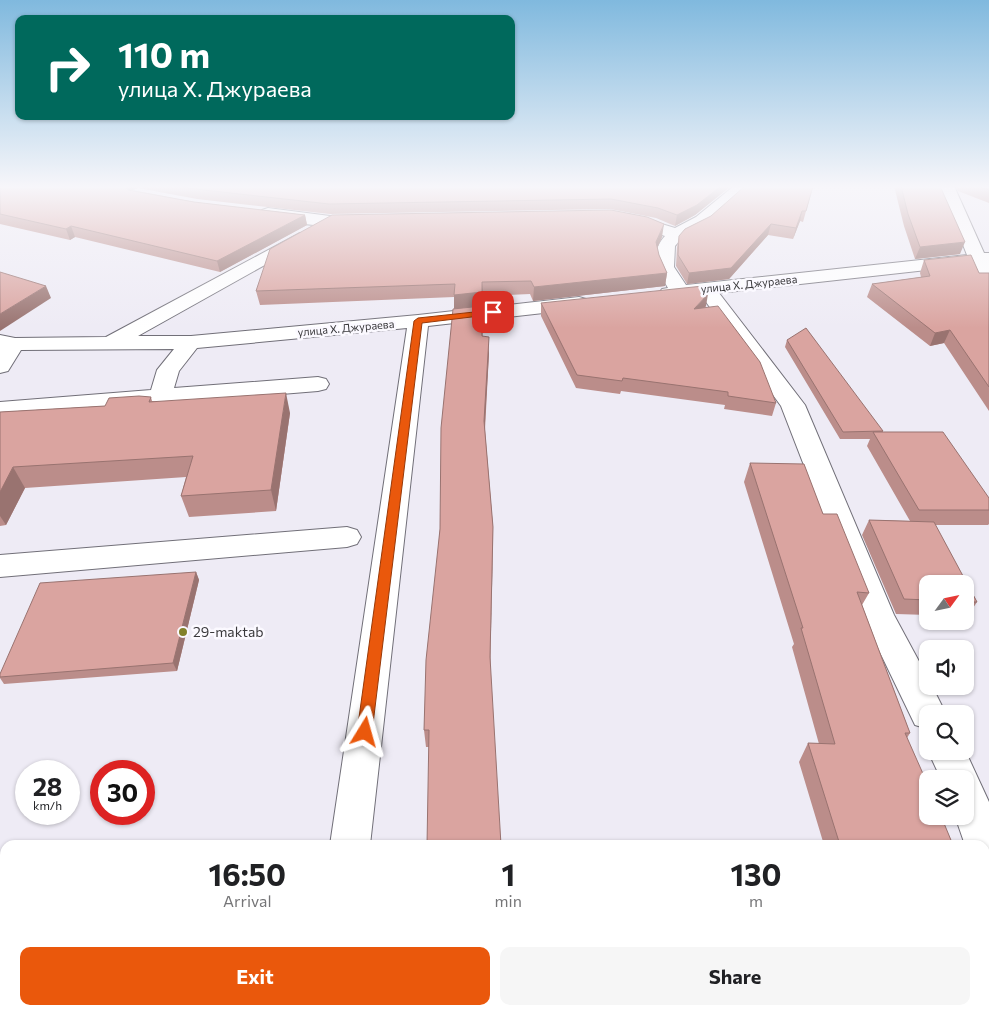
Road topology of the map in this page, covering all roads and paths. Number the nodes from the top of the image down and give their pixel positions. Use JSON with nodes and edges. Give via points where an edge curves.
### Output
{"nodes":[{"id":1,"x":308,"y":233,"type":"edge"},
{"id":2,"x":971,"y":233,"type":"edge"},
{"id":3,"x":676,"y":234,"type":"edge"},
{"id":4,"x":984,"y":259,"type":"edge"},
{"id":5,"x":989,"y":278,"type":"edge"},
{"id":6,"x":693,"y":290,"type":"junction"},
{"id":7,"x":651,"y":295,"type":"edge"},
{"id":8,"x":602,"y":300,"type":"edge"},
{"id":9,"x":418,"y":321,"type":"junction"},
{"id":10,"x":8,"y":342,"type":"edge"},
{"id":11,"x":191,"y":342,"type":"junction"},
{"id":12,"x":109,"y":344,"type":"junction"},
{"id":13,"x":0,"y":366,"type":"edge"},
{"id":14,"x":318,"y":384,"type":"dead end"},
{"id":15,"x":163,"y":385,"type":"junction"},
{"id":16,"x":0,"y":409,"type":"edge"},
{"id":17,"x":129,"y":415,"type":"edge"},
{"id":18,"x":347,"y":537,"type":"dead end"},
{"id":19,"x":0,"y":566,"type":"edge"},
{"id":20,"x":923,"y":705,"type":"edge"},
{"id":21,"x":974,"y":813,"type":"edge"},
{"id":22,"x":351,"y":840,"type":"edge"},
{"id":23,"x":984,"y":840,"type":"edge"}],
"edges":[{"from":1,"to":12,"type":"street"},
{"from":2,"to":4,"type":"street"},
{"from":3,"to":6,"type":"street","via":[[666,245],[664,259],[669,275]]},
{"from":4,"to":5,"type":"street"},
{"from":4,"to":6,"type":"street","name":"улица Х. Джураева"},
{"from":6,"to":7,"type":"street","name":"улица Х. Джураева"},
{"from":6,"to":20,"type":"street","via":[[793,404],[878,615]]},
{"from":8,"to":9,"type":"street","name":"улица Х. Джураева"},
{"from":9,"to":11,"type":"street","name":"улица Х. Джураева"},
{"from":9,"to":22,"type":"street"},
{"from":10,"to":12,"type":"street","name":"улица Х. Джураева"},
{"from":10,"to":13,"type":"street"},
{"from":11,"to":12,"type":"street","name":"улица Х. Джураева"},
{"from":11,"to":15,"type":"street"},
{"from":14,"to":15,"type":"street"},
{"from":15,"to":16,"type":"street"},
{"from":15,"to":17,"type":"street","via":[[157,409],[132,410]]},
{"from":18,"to":19,"type":"street"},
{"from":21,"to":23,"type":"street"}]}
